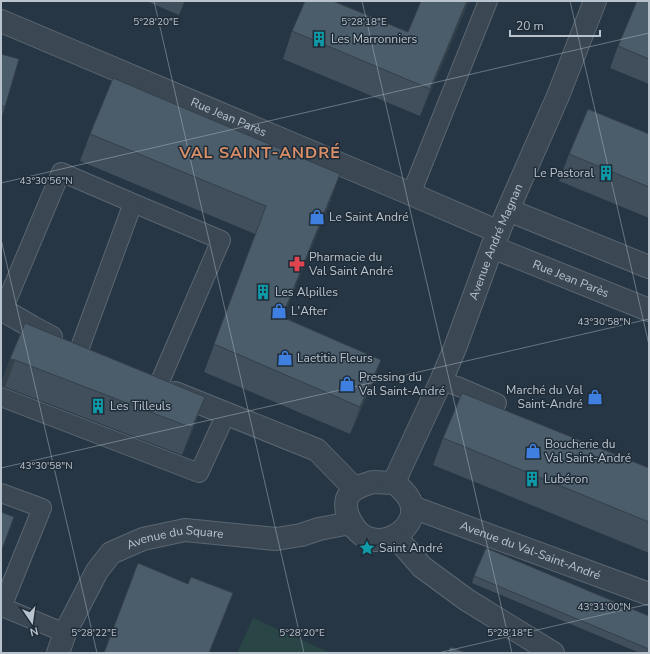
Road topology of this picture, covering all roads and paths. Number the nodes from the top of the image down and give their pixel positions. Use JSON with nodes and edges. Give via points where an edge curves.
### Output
{"nodes":[{"id":1,"x":488,"y":1,"type":"edge"},
{"id":2,"x":595,"y":1,"type":"edge"},
{"id":3,"x":1,"y":22,"type":"edge"},
{"id":4,"x":411,"y":194,"type":"junction"},
{"id":5,"x":132,"y":203,"type":"junction"},
{"id":6,"x":508,"y":210,"type":"junction"},
{"id":7,"x":496,"y":240,"type":"junction"},
{"id":8,"x":649,"y":267,"type":"edge"},
{"id":9,"x":2,"y":310,"type":"edge"},
{"id":10,"x":649,"y":310,"type":"edge"},
{"id":11,"x":86,"y":353,"type":"joint"},
{"id":12,"x":441,"y":381,"type":"junction"},
{"id":13,"x":150,"y":383,"type":"joint"},
{"id":14,"x":1,"y":397,"type":"edge"},
{"id":15,"x":498,"y":403,"type":"dead end"},
{"id":16,"x":226,"y":414,"type":"junction"},
{"id":17,"x":394,"y":482,"type":"junction"},
{"id":18,"x":355,"y":489,"type":"junction"},
{"id":19,"x":1,"y":493,"type":"edge"},
{"id":20,"x":412,"y":506,"type":"junction"},
{"id":21,"x":352,"y":525,"type":"junction"},
{"id":22,"x":395,"y":536,"type":"junction"},
{"id":23,"x":649,"y":594,"type":"edge"},
{"id":24,"x":2,"y":606,"type":"edge"},
{"id":25,"x":65,"y":633,"type":"junction"},
{"id":26,"x":58,"y":653,"type":"edge"},
{"id":27,"x":553,"y":653,"type":"edge"}],
"edges":[{"from":1,"to":4,"type":"lane"},
{"from":2,"to":6,"type":"street","name":"Avenue André Magnan","via":[[558,96]]},
{"from":3,"to":4,"type":"street","name":"Rue Jean Parès"},
{"from":4,"to":7,"type":"street","name":"Rue Jean Parès"},
{"from":5,"to":9,"type":"lane","via":[[61,172]]},
{"from":5,"to":11,"type":"lane"},
{"from":5,"to":13,"type":"lane","via":[[221,240]]},
{"from":6,"to":7,"type":"street","name":"Avenue André Magnan"},
{"from":6,"to":8,"type":"street"},
{"from":7,"to":10,"type":"street","name":"Rue Jean Parès"},
{"from":7,"to":12,"type":"street","name":"Avenue André Magnan"},
{"from":9,"to":11,"type":"street"},
{"from":12,"to":15,"type":"lane"},
{"from":12,"to":17,"type":"street","name":"Avenue André Magnan"},
{"from":13,"to":16,"type":"street"},
{"from":14,"to":16,"type":"lane","via":[[199,473]]},
{"from":16,"to":18,"type":"street","via":[[317,450]]},
{"from":17,"to":18,"type":"street","via":[[373,482]]},
{"from":17,"to":20,"type":"street","via":[[405,492]]},
{"from":18,"to":21,"type":"street","via":[[346,500]]},
{"from":19,"to":24,"type":"lane","via":[[42,508]]},
{"from":20,"to":22,"type":"street","via":[[409,523]]},
{"from":20,"to":23,"type":"street","name":"Avenue du Val-Saint-André"},
{"from":21,"to":22,"type":"street","via":[[372,539],[380,540]]},
{"from":21,"to":25,"type":"street","name":"Avenue du Square","via":[[345,524],[276,539],[185,530],[143,539],[111,553],[97,571]]},
{"from":22,"to":27,"type":"street","via":[[422,567],[467,600]]},
{"from":24,"to":25,"type":"lane"},
{"from":25,"to":26,"type":"street","name":"Avenue du Square"}]}
